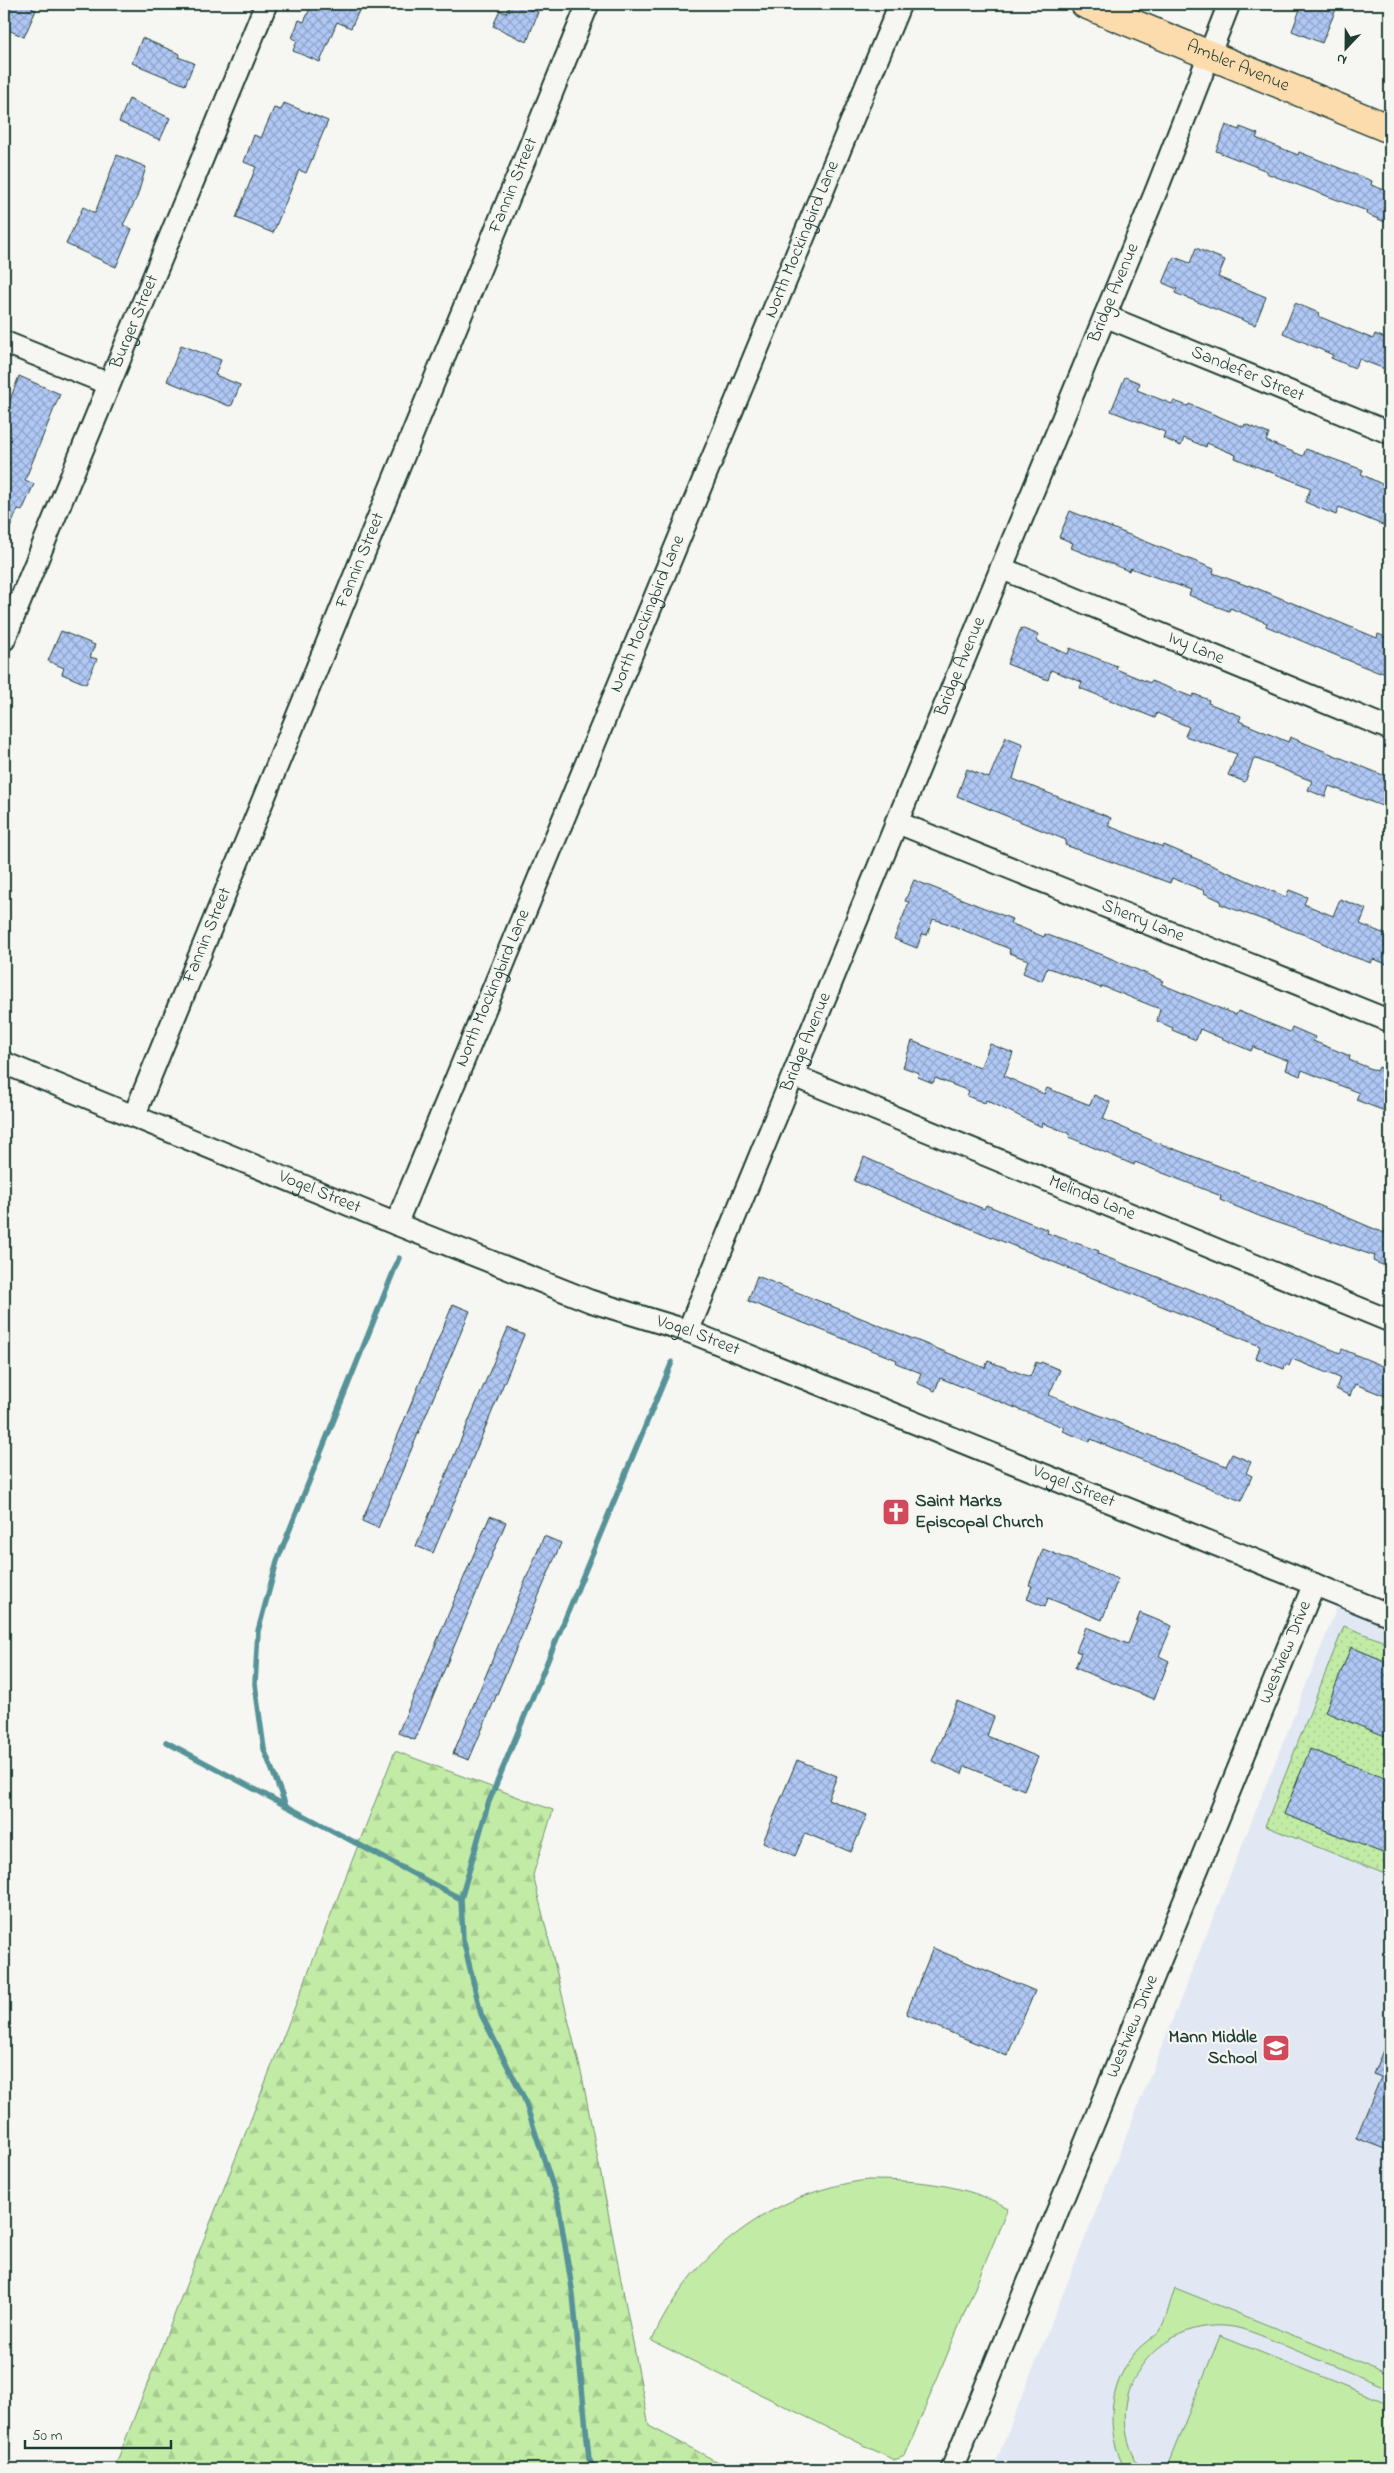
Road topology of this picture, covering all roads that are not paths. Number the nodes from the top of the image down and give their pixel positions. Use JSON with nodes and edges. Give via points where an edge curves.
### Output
{"nodes":[{"id":1,"x":266,"y":4,"type":"edge"},
{"id":2,"x":588,"y":4,"type":"edge"},
{"id":3,"x":900,"y":4,"type":"edge"},
{"id":4,"x":1085,"y":4,"type":"edge"},
{"id":5,"x":1229,"y":4,"type":"edge"},
{"id":6,"x":1208,"y":55,"type":"junction"},
{"id":7,"x":1390,"y":130,"type":"edge"},
{"id":8,"x":1105,"y":316,"type":"junction"},
{"id":9,"x":4,"y":342,"type":"edge"},
{"id":10,"x":109,"y":384,"type":"junction"},
{"id":11,"x":1390,"y":433,"type":"edge"},
{"id":12,"x":1001,"y":568,"type":"junction"},
{"id":13,"x":4,"y":640,"type":"edge"},
{"id":14,"x":1390,"y":729,"type":"edge"},
{"id":15,"x":896,"y":822,"type":"junction"},
{"id":16,"x":1390,"y":1021,"type":"edge"},
{"id":17,"x":4,"y":1063,"type":"edge"},
{"id":18,"x":794,"y":1076,"type":"junction"},
{"id":19,"x":134,"y":1116,"type":"junction"},
{"id":20,"x":396,"y":1224,"type":"junction"},
{"id":21,"x":1390,"y":1320,"type":"edge"},
{"id":22,"x":688,"y":1330,"type":"junction"},
{"id":23,"x":1314,"y":1584,"type":"junction"},
{"id":24,"x":1390,"y":1615,"type":"edge"},
{"id":25,"x":952,"y":2469,"type":"edge"}],
"edges":[{"from":1,"to":10,"type":"street","name":"Burger Street"},
{"from":2,"to":19,"type":"street","name":"Fannin Street"},
{"from":3,"to":20,"type":"street","name":"North Mockingbird Lane"},
{"from":4,"to":6,"type":"main road","name":"Ambler Avenue"},
{"from":5,"to":6,"type":"street","name":"Bridge Avenue"},
{"from":6,"to":7,"type":"main road","name":"Ambler Avenue"},
{"from":6,"to":8,"type":"street","name":"Bridge Avenue"},
{"from":8,"to":11,"type":"street","name":"Sandefer Street"},
{"from":8,"to":12,"type":"street","name":"Bridge Avenue"},
{"from":9,"to":10,"type":"street"},
{"from":10,"to":13,"type":"street","name":"Burger Street"},
{"from":12,"to":14,"type":"street","name":"Ivy Lane"},
{"from":12,"to":15,"type":"street","name":"Bridge Avenue"},
{"from":15,"to":16,"type":"street","name":"Sherry Lane"},
{"from":15,"to":18,"type":"street","name":"Bridge Avenue"},
{"from":17,"to":19,"type":"street","name":"Vogel Street"},
{"from":18,"to":21,"type":"street","name":"Melinda Lane"},
{"from":18,"to":22,"type":"street","name":"Bridge Avenue"},
{"from":19,"to":20,"type":"street","name":"Vogel Street"},
{"from":20,"to":22,"type":"street","name":"Vogel Street","via":[[590,1301]]},
{"from":22,"to":23,"type":"street","name":"Vogel Street"},
{"from":23,"to":24,"type":"street","name":"Vogel Street"},
{"from":23,"to":25,"type":"street","name":"Westview Drive"}]}
